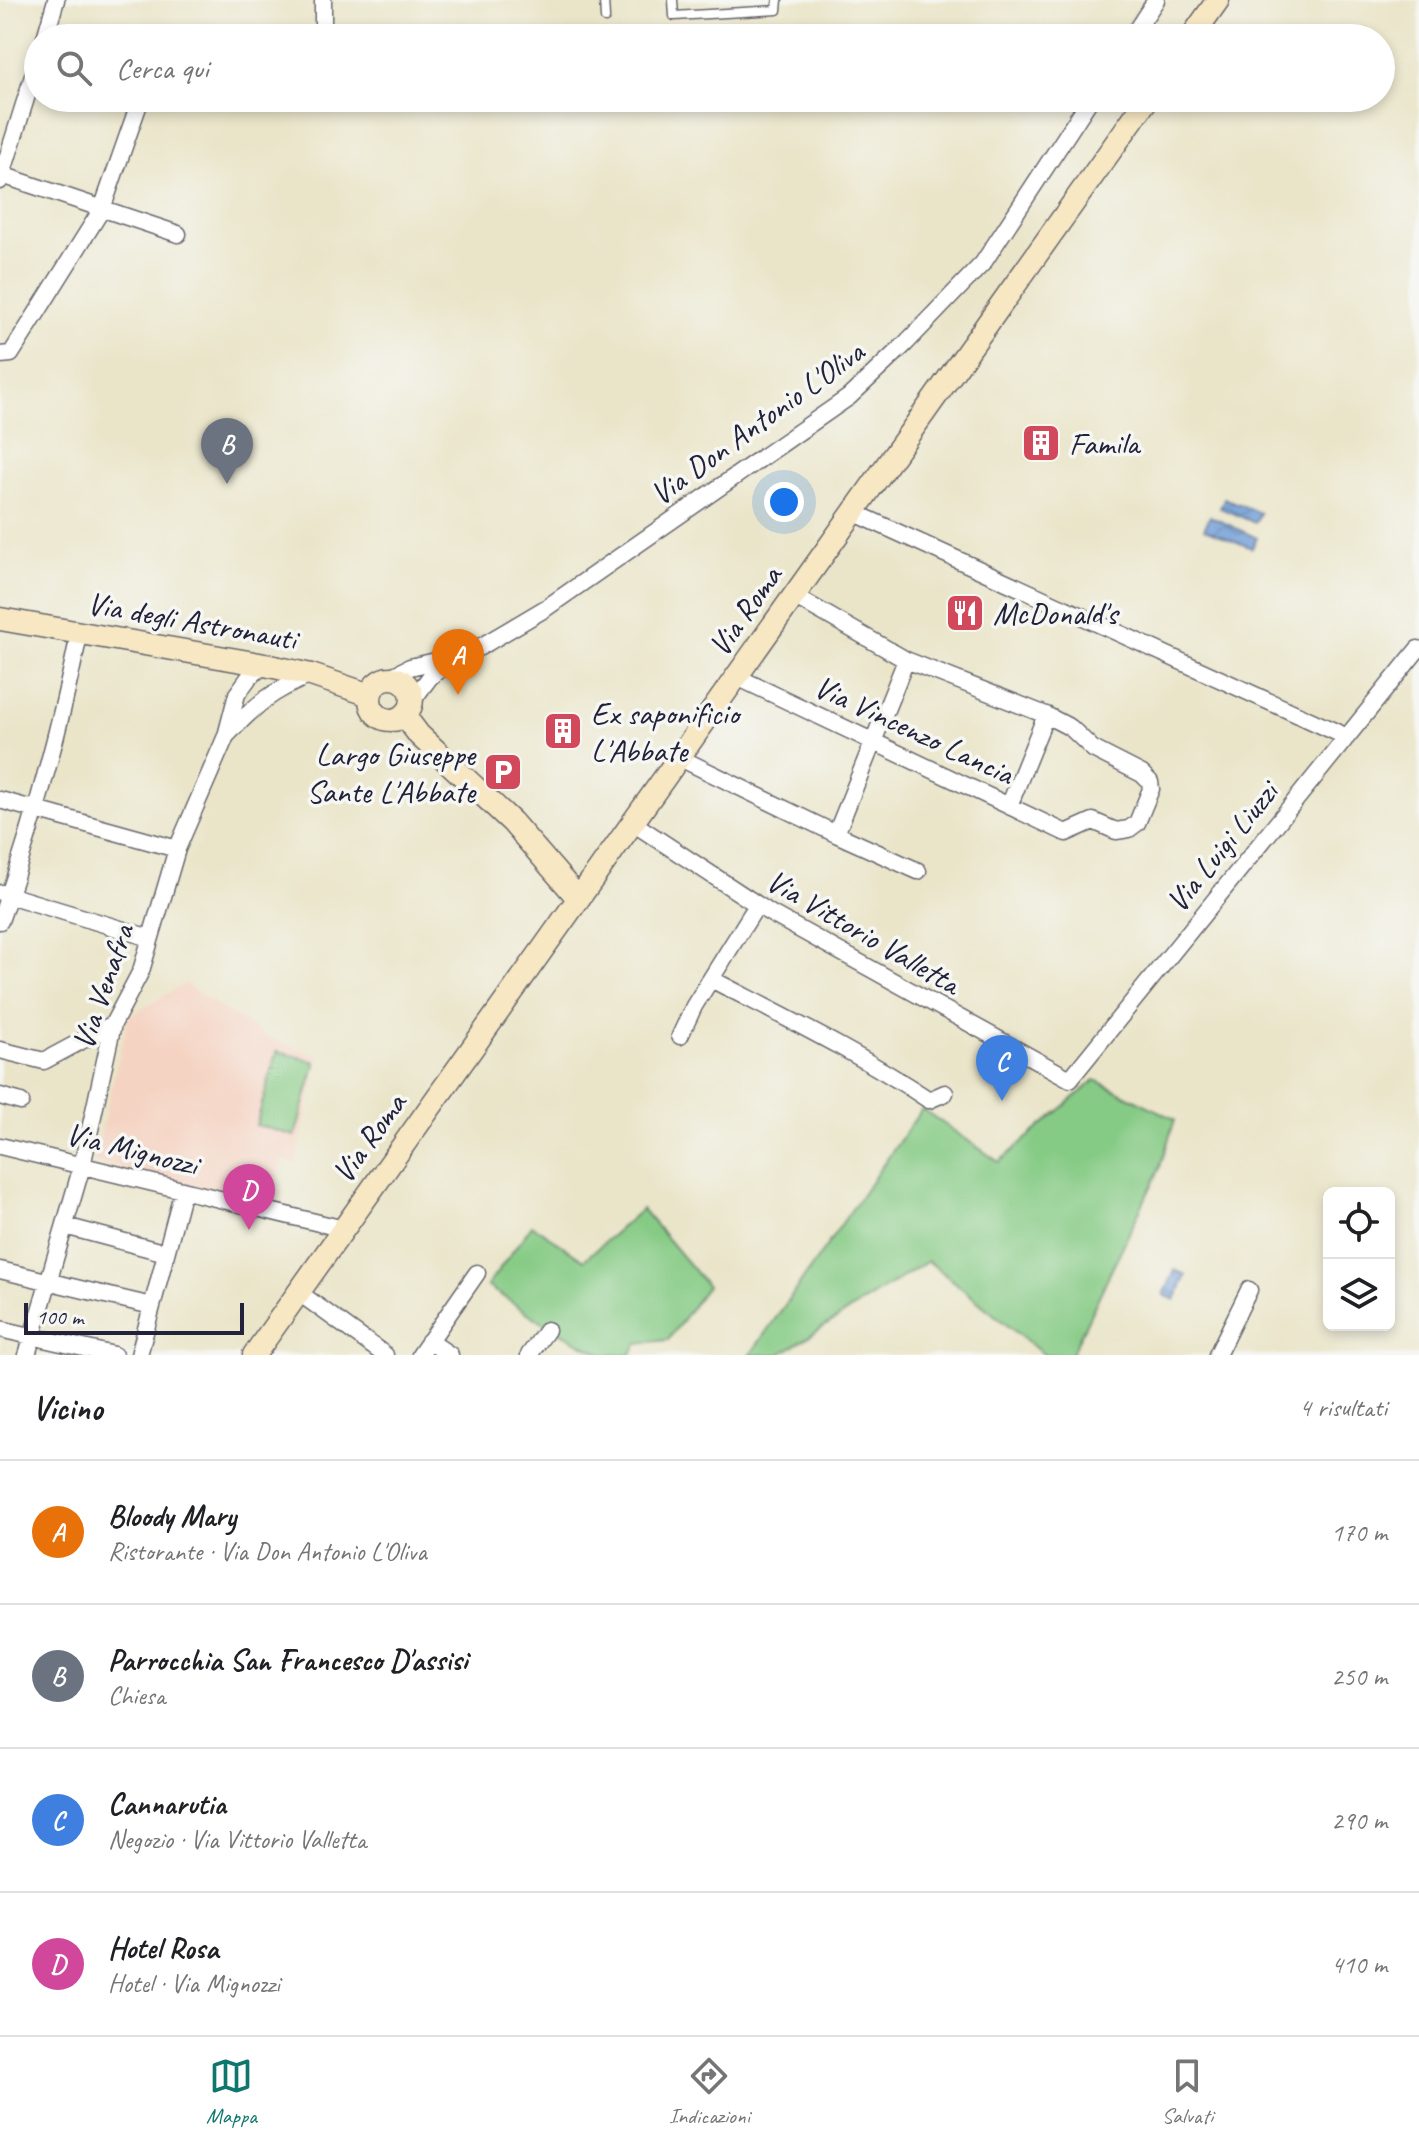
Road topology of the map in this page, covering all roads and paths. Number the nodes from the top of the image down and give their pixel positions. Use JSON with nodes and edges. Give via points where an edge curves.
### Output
{"nodes":[{"id":1,"x":56,"y":0,"type":"edge"},
{"id":2,"x":323,"y":0,"type":"edge"},
{"id":3,"x":604,"y":0,"type":"edge"},
{"id":4,"x":673,"y":0,"type":"edge"},
{"id":5,"x":778,"y":0,"type":"edge"},
{"id":6,"x":1156,"y":0,"type":"edge"},
{"id":7,"x":1218,"y":0,"type":"edge"},
{"id":8,"x":605,"y":18,"type":"dead end"},
{"id":9,"x":49,"y":24,"type":"edge"},
{"id":10,"x":323,"y":24,"type":"edge"},
{"id":11,"x":1140,"y":24,"type":"edge"},
{"id":12,"x":1201,"y":24,"type":"edge"},
{"id":13,"x":24,"y":108,"type":"edge"},
{"id":14,"x":136,"y":112,"type":"edge"},
{"id":15,"x":1082,"y":112,"type":"edge"},
{"id":16,"x":1138,"y":112,"type":"edge"},
{"id":17,"x":1,"y":178,"type":"edge"},
{"id":18,"x":102,"y":209,"type":"junction"},
{"id":19,"x":178,"y":234,"type":"dead end"},
{"id":20,"x":0,"y":355,"type":"edge"},
{"id":21,"x":853,"y":512,"type":"junction"},
{"id":22,"x":794,"y":596,"type":"junction"},
{"id":23,"x":0,"y":619,"type":"edge"},
{"id":24,"x":79,"y":635,"type":"junction"},
{"id":25,"x":1418,"y":649,"type":"edge"},
{"id":26,"x":458,"y":656,"type":"junction"},
{"id":27,"x":225,"y":658,"type":"junction"},
{"id":28,"x":906,"y":660,"type":"junction"},
{"id":29,"x":265,"y":665,"type":"junction"},
{"id":30,"x":311,"y":675,"type":"junction"},
{"id":31,"x":390,"y":677,"type":"junction"},
{"id":32,"x":737,"y":677,"type":"junction"},
{"id":33,"x":237,"y":694,"type":"junction"},
{"id":34,"x":370,"y":695,"type":"junction"},
{"id":35,"x":261,"y":700,"type":"junction"},
{"id":36,"x":408,"y":708,"type":"junction"},
{"id":37,"x":1046,"y":715,"type":"junction"},
{"id":38,"x":226,"y":736,"type":"junction"},
{"id":39,"x":1347,"y":737,"type":"junction"},
{"id":40,"x":874,"y":742,"type":"junction"},
{"id":41,"x":680,"y":758,"type":"junction"},
{"id":42,"x":0,"y":800,"type":"edge"},
{"id":43,"x":1009,"y":806,"type":"junction"},
{"id":44,"x":36,"y":810,"type":"junction"},
{"id":45,"x":633,"y":823,"type":"junction"},
{"id":46,"x":836,"y":834,"type":"junction"},
{"id":47,"x":177,"y":849,"type":"junction"},
{"id":48,"x":918,"y":871,"type":"dead end"},
{"id":49,"x":5,"y":893,"type":"edge"},
{"id":50,"x":578,"y":898,"type":"junction"},
{"id":51,"x":757,"y":905,"type":"junction"},
{"id":52,"x":0,"y":921,"type":"edge"},
{"id":53,"x":150,"y":938,"type":"junction"},
{"id":54,"x":711,"y":979,"type":"junction"},
{"id":55,"x":113,"y":1024,"type":"junction"},
{"id":56,"x":680,"y":1036,"type":"dead end"},
{"id":57,"x":0,"y":1050,"type":"edge"},
{"id":58,"x":1070,"y":1079,"type":"joint"},
{"id":59,"x":945,"y":1093,"type":"dead end"},
{"id":60,"x":0,"y":1096,"type":"edge"},
{"id":61,"x":21,"y":1102,"type":"dead end"},
{"id":62,"x":0,"y":1146,"type":"edge"},
{"id":63,"x":82,"y":1166,"type":"junction"},
{"id":64,"x":183,"y":1190,"type":"junction"},
{"id":65,"x":65,"y":1226,"type":"junction"},
{"id":66,"x":344,"y":1229,"type":"junction"},
{"id":67,"x":166,"y":1253,"type":"junction"},
{"id":68,"x":0,"y":1270,"type":"edge"},
{"id":69,"x":477,"y":1273,"type":"dead end"},
{"id":70,"x":49,"y":1281,"type":"junction"},
{"id":71,"x":1249,"y":1290,"type":"dead end"},
{"id":72,"x":298,"y":1292,"type":"junction"},
{"id":73,"x":152,"y":1306,"type":"junction"},
{"id":74,"x":0,"y":1329,"type":"edge"},
{"id":75,"x":547,"y":1330,"type":"dead end"},
{"id":76,"x":32,"y":1336,"type":"junction"},
{"id":77,"x":425,"y":1348,"type":"edge"},
{"id":78,"x":27,"y":1355,"type":"edge"},
{"id":79,"x":114,"y":1355,"type":"edge"},
{"id":80,"x":139,"y":1355,"type":"edge"},
{"id":81,"x":254,"y":1355,"type":"edge"},
{"id":82,"x":385,"y":1355,"type":"edge"},
{"id":83,"x":450,"y":1355,"type":"edge"},
{"id":84,"x":529,"y":1355,"type":"edge"},
{"id":85,"x":1217,"y":1355,"type":"edge"}],
"edges":[{"from":1,"to":9,"type":"street"},
{"from":2,"to":10,"type":"street"},
{"from":3,"to":8,"type":"lane"},
{"from":4,"to":5,"type":"lane","via":[[674,16],[777,10]]},
{"from":6,"to":11,"type":"street"},
{"from":7,"to":12,"type":"street"},
{"from":13,"to":17,"type":"street"},
{"from":14,"to":18,"type":"street"},
{"from":15,"to":26,"type":"street","name":"Via Don Antonio L'Oliva","via":[[983,263],[849,397],[546,608]]},
{"from":16,"to":21,"type":"street","name":"Via Roma"},
{"from":17,"to":18,"type":"street"},
{"from":18,"to":19,"type":"street"},
{"from":18,"to":20,"type":"street","via":[[11,354]]},
{"from":21,"to":22,"type":"street","name":"Via Roma"},
{"from":21,"to":39,"type":"street"},
{"from":22,"to":28,"type":"street"},
{"from":22,"to":32,"type":"street","name":"Via Roma"},
{"from":23,"to":24,"type":"street","name":"Via degli Astronauti"},
{"from":24,"to":27,"type":"street","name":"Via degli Astronauti"},
{"from":24,"to":44,"type":"street"},
{"from":25,"to":39,"type":"street","name":"Via Luigi Liuzzi"},
{"from":26,"to":31,"type":"street","name":"Via Don Antonio L'Oliva"},
{"from":26,"to":36,"type":"street","name":"Via Don Antonio L'Oliva","via":[[430,677]]},
{"from":27,"to":29,"type":"street","name":"Via degli Astronauti"},
{"from":27,"to":33,"type":"street"},
{"from":28,"to":37,"type":"street"},
{"from":28,"to":40,"type":"street"},
{"from":29,"to":30,"type":"street","name":"Via degli Astronauti"},
{"from":29,"to":33,"type":"street","name":"Via Venafra"},
{"from":29,"to":35,"type":"street","via":[[267,683]]},
{"from":30,"to":34,"type":"street","name":"Via degli Astronauti"},
{"from":30,"to":35,"type":"street","name":"Via Venafra"},
{"from":31,"to":34,"type":"street","via":[[375,685]]},
{"from":31,"to":36,"type":"street","via":[[409,687]]},
{"from":32,"to":40,"type":"street","name":"Via Vincenzo Lancia"},
{"from":32,"to":41,"type":"street","name":"Via Roma"},
{"from":33,"to":38,"type":"street","name":"Via Venafra"},
{"from":34,"to":36,"type":"street","via":[[377,715],[391,720]]},
{"from":35,"to":38,"type":"street","name":"Via Venafra"},
{"from":36,"to":50,"type":"street","via":[[419,735],[512,822]]},
{"from":37,"to":43,"type":"street"},
{"from":37,"to":43,"type":"street","name":"Via Vincenzo Lancia","via":[[1071,728],[1093,749],[1142,774],[1151,789],[1137,823],[1116,831],[1093,821],[1066,833]]},
{"from":38,"to":47,"type":"street","name":"Via Venafra"},
{"from":39,"to":58,"type":"street","name":"Via Luigi Liuzzi"},
{"from":40,"to":43,"type":"street","name":"Via Vincenzo Lancia"},
{"from":40,"to":46,"type":"street"},
{"from":41,"to":45,"type":"street","name":"Via Roma"},
{"from":41,"to":46,"type":"street"},
{"from":42,"to":44,"type":"street"},
{"from":44,"to":47,"type":"street"},
{"from":44,"to":49,"type":"street"},
{"from":45,"to":50,"type":"street","name":"Via Roma"},
{"from":45,"to":51,"type":"street","name":"Via Vittorio Valletta"},
{"from":46,"to":48,"type":"street"},
{"from":47,"to":53,"type":"street","name":"Via Venafra"},
{"from":49,"to":52,"type":"street"},
{"from":49,"to":53,"type":"street"},
{"from":50,"to":66,"type":"street","name":"Via Roma"},
{"from":51,"to":54,"type":"street"},
{"from":51,"to":58,"type":"street","name":"Via Vittorio Valletta"},
{"from":53,"to":55,"type":"street","name":"Via Venafra","via":[[141,971]]},
{"from":54,"to":56,"type":"street"},
{"from":54,"to":59,"type":"street","via":[[929,1100]]},
{"from":55,"to":57,"type":"street","via":[[44,1061]]},
{"from":55,"to":63,"type":"street","name":"Via Venafra"},
{"from":60,"to":61,"type":"street"},
{"from":62,"to":63,"type":"street","name":"Via Mignozzi"},
{"from":63,"to":64,"type":"street","name":"Via Mignozzi"},
{"from":63,"to":65,"type":"street","name":"Via Venafra"},
{"from":64,"to":66,"type":"street","name":"Via Mignozzi"},
{"from":64,"to":67,"type":"street"},
{"from":65,"to":67,"type":"street"},
{"from":65,"to":70,"type":"street","name":"Via Venafra"},
{"from":66,"to":72,"type":"street","name":"Via Roma"},
{"from":67,"to":73,"type":"street"},
{"from":68,"to":70,"type":"street"},
{"from":69,"to":77,"type":"street"},
{"from":70,"to":73,"type":"street"},
{"from":70,"to":76,"type":"street","name":"Via Venafra"},
{"from":71,"to":85,"type":"street"},
{"from":72,"to":81,"type":"street","name":"Via Roma"},
{"from":72,"to":82,"type":"street"},
{"from":73,"to":80,"type":"street"},
{"from":74,"to":76,"type":"street"},
{"from":75,"to":84,"type":"street"},
{"from":76,"to":78,"type":"street","name":"Via Venafra"},
{"from":76,"to":79,"type":"street"},
{"from":77,"to":83,"type":"street"}]}
